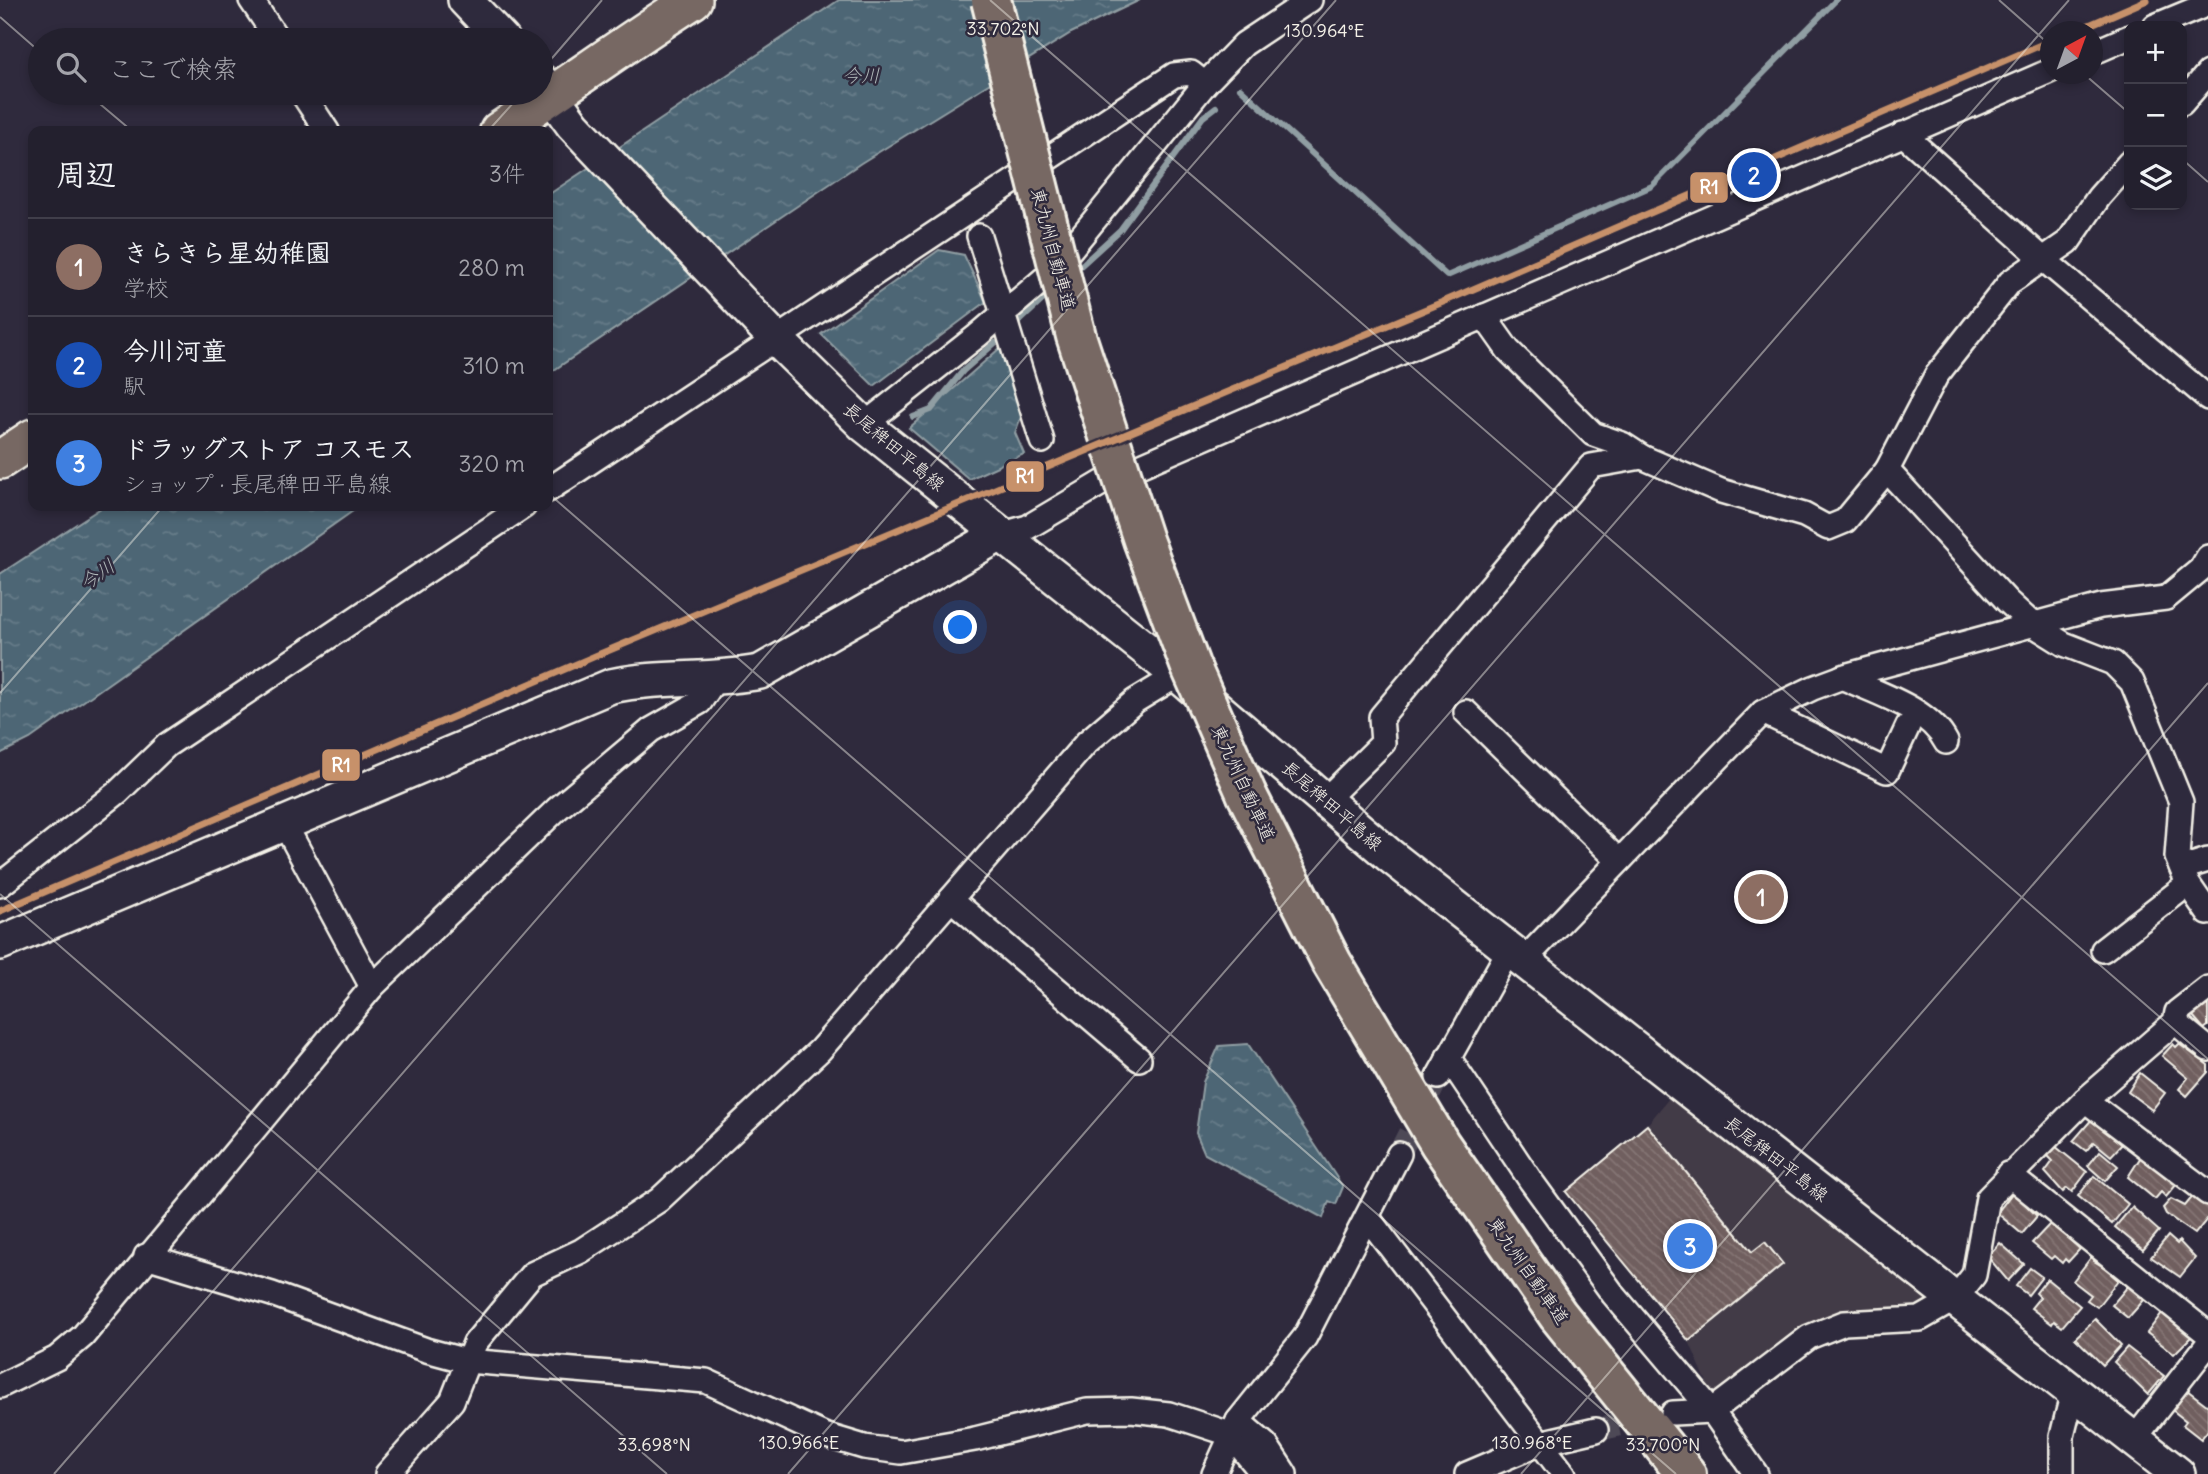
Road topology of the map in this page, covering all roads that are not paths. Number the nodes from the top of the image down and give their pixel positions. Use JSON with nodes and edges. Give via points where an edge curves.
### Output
{"nodes":[{"id":1,"x":251,"y":0,"type":"edge"},
{"id":2,"x":465,"y":0,"type":"edge"},
{"id":3,"x":991,"y":0,"type":"edge"},
{"id":4,"x":1310,"y":0,"type":"edge"},
{"id":5,"x":679,"y":3,"type":"edge"},
{"id":6,"x":2208,"y":4,"type":"edge"},
{"id":7,"x":2167,"y":21,"type":"edge"},
{"id":8,"x":270,"y":28,"type":"edge"},
{"id":9,"x":492,"y":28,"type":"edge"},
{"id":10,"x":2124,"y":39,"type":"edge"},
{"id":11,"x":2103,"y":48,"type":"edge"},
{"id":12,"x":2208,"y":73,"type":"edge"},
{"id":13,"x":2040,"y":75,"type":"edge"},
{"id":14,"x":1206,"y":84,"type":"junction"},
{"id":15,"x":2187,"y":97,"type":"edge"},
{"id":16,"x":556,"y":100,"type":"edge"},
{"id":17,"x":310,"y":105,"type":"edge"},
{"id":18,"x":547,"y":105,"type":"edge"},
{"id":19,"x":324,"y":126,"type":"edge"},
{"id":20,"x":508,"y":126,"type":"edge"},
{"id":21,"x":1903,"y":134,"type":"junction"},
{"id":22,"x":2124,"y":169,"type":"edge"},
{"id":23,"x":979,"y":236,"type":"dead end"},
{"id":24,"x":2043,"y":259,"type":"junction"},
{"id":25,"x":1004,"y":313,"type":"junction"},
{"id":26,"x":1484,"y":316,"type":"junction"},
{"id":27,"x":770,"y":333,"type":"junction"},
{"id":28,"x":2208,"y":398,"type":"edge"},
{"id":29,"x":864,"y":425,"type":"junction"},
{"id":30,"x":1042,"y":441,"type":"dead end"},
{"id":31,"x":28,"y":442,"type":"edge"},
{"id":32,"x":1642,"y":457,"type":"junction"},
{"id":33,"x":0,"y":460,"type":"edge"},
{"id":34,"x":1887,"y":470,"type":"junction"},
{"id":35,"x":553,"y":486,"type":"edge"},
{"id":36,"x":516,"y":511,"type":"edge"},
{"id":37,"x":999,"y":535,"type":"junction"},
{"id":38,"x":2208,"y":556,"type":"edge"},
{"id":39,"x":2032,"y":624,"type":"junction"},
{"id":40,"x":1178,"y":675,"type":"junction"},
{"id":41,"x":670,"y":678,"type":"junction"},
{"id":42,"x":716,"y":678,"type":"junction"},
{"id":43,"x":1833,"y":680,"type":"junction"},
{"id":44,"x":1466,"y":712,"type":"dead end"},
{"id":45,"x":1763,"y":712,"type":"junction"},
{"id":46,"x":651,"y":730,"type":"junction"},
{"id":47,"x":1946,"y":742,"type":"dead end"},
{"id":48,"x":1325,"y":800,"type":"junction"},
{"id":49,"x":284,"y":823,"type":"junction"},
{"id":50,"x":2208,"y":860,"type":"edge"},
{"id":51,"x":1619,"y":861,"type":"junction"},
{"id":52,"x":2185,"y":876,"type":"junction"},
{"id":53,"x":0,"y":885,"type":"edge"},
{"id":54,"x":951,"y":899,"type":"junction"},
{"id":55,"x":2208,"y":913,"type":"edge"},
{"id":56,"x":0,"y":943,"type":"edge"},
{"id":57,"x":2103,"y":950,"type":"dead end"},
{"id":58,"x":1516,"y":956,"type":"junction"},
{"id":59,"x":372,"y":987,"type":"junction"},
{"id":60,"x":2208,"y":988,"type":"edge"},
{"id":61,"x":2175,"y":1022,"type":"junction"},
{"id":62,"x":2207,"y":1047,"type":"edge"},
{"id":63,"x":1139,"y":1059,"type":"dead end"},
{"id":64,"x":2085,"y":1100,"type":"junction"},
{"id":65,"x":1399,"y":1154,"type":"tunnel mouth"},
{"id":66,"x":2008,"y":1174,"type":"junction"},
{"id":67,"x":2208,"y":1193,"type":"edge"},
{"id":68,"x":1368,"y":1218,"type":"junction"},
{"id":69,"x":146,"y":1256,"type":"junction"},
{"id":70,"x":1955,"y":1299,"type":"junction"},
{"id":71,"x":2208,"y":1334,"type":"edge"},
{"id":72,"x":2208,"y":1344,"type":"edge"},
{"id":73,"x":467,"y":1362,"type":"junction"},
{"id":74,"x":0,"y":1386,"type":"edge"},
{"id":75,"x":2073,"y":1392,"type":"junction"},
{"id":76,"x":1712,"y":1411,"type":"junction"},
{"id":77,"x":1673,"y":1413,"type":"tunnel mouth"},
{"id":78,"x":1234,"y":1428,"type":"junction"},
{"id":79,"x":1596,"y":1430,"type":"tunnel mouth"},
{"id":80,"x":2134,"y":1438,"type":"junction"},
{"id":81,"x":1540,"y":1443,"type":"junction"},
{"id":82,"x":387,"y":1474,"type":"edge"},
{"id":83,"x":1214,"y":1474,"type":"edge"},
{"id":84,"x":1263,"y":1474,"type":"edge"},
{"id":85,"x":1285,"y":1474,"type":"edge"},
{"id":86,"x":1467,"y":1474,"type":"edge"},
{"id":87,"x":1564,"y":1474,"type":"edge"},
{"id":88,"x":1686,"y":1474,"type":"edge"},
{"id":89,"x":1756,"y":1474,"type":"edge"},
{"id":90,"x":2062,"y":1474,"type":"edge"},
{"id":91,"x":2178,"y":1474,"type":"edge"}],
"edges":[{"from":1,"to":8,"type":"street"},
{"from":2,"to":9,"type":"main road"},
{"from":3,"to":88,"type":"highway","name":"東九州自動車道","bridge":true,"via":[[1080,349],[1143,540],[1247,795],[1332,963],[1440,1144],[1558,1315]]},
{"from":4,"to":14,"type":"street","via":[[1244,44]]},
{"from":5,"to":16,"type":"main road","via":[[602,58]]},
{"from":6,"to":7,"type":"street"},
{"from":10,"to":11,"type":"street"},
{"from":12,"to":15,"type":"street"},
{"from":13,"to":21,"type":"street"},
{"from":14,"to":25,"type":"street","via":[[1052,272]]},
{"from":14,"to":27,"type":"street","via":[[1191,73],[1174,75]]},
{"from":16,"to":27,"type":"main road","name":"長尾稗田平島線"},
{"from":17,"to":19,"type":"street"},
{"from":18,"to":20,"type":"main road"},
{"from":21,"to":24,"type":"street"},
{"from":21,"to":26,"type":"street"},
{"from":22,"to":24,"type":"street","via":[[2068,242]]},
{"from":23,"to":25,"type":"street"},
{"from":24,"to":28,"type":"street"},
{"from":24,"to":34,"type":"street","via":[[2010,282],[1936,376]]},
{"from":25,"to":29,"type":"street"},
{"from":25,"to":30,"type":"street"},
{"from":26,"to":32,"type":"street","via":[[1508,350],[1593,434]]},
{"from":26,"to":37,"type":"street","via":[[1107,480],[1028,527]]},
{"from":27,"to":29,"type":"main road","name":"長尾稗田平島線"},
{"from":27,"to":35,"type":"street"},
{"from":29,"to":37,"type":"main road","name":"長尾稗田平島線"},
{"from":31,"to":33,"type":"main road"},
{"from":32,"to":34,"type":"street","via":[[1721,491],[1804,515],[1828,528],[1845,522]]},
{"from":32,"to":48,"type":"street","via":[[1591,466],[1381,717],[1383,743]]},
{"from":34,"to":39,"type":"street"},
{"from":36,"to":53,"type":"street","via":[[167,744],[118,792]]},
{"from":37,"to":40,"type":"main road","name":"長尾稗田平島線"},
{"from":37,"to":42,"type":"main road","via":[[760,672]]},
{"from":38,"to":39,"type":"street","via":[[2201,569],[2166,598],[2101,606]]},
{"from":39,"to":43,"type":"street"},
{"from":39,"to":52,"type":"street","via":[[2064,644],[2113,663],[2132,682],[2181,802],[2177,857]]},
{"from":40,"to":48,"type":"main road","name":"長尾稗田平島線"},
{"from":40,"to":54,"type":"street","via":[[1135,701],[1087,741]]},
{"from":41,"to":42,"type":"main road"},
{"from":41,"to":46,"type":"street","via":[[664,706]]},
{"from":41,"to":49,"type":"main road","via":[[611,685]]},
{"from":42,"to":46,"type":"street","via":[[700,702]]},
{"from":43,"to":45,"type":"street"},
{"from":43,"to":45,"type":"street","via":[[1914,730],[1886,771]]},
{"from":43,"to":47,"type":"street","via":[[1927,718]]},
{"from":44,"to":51,"type":"street"},
{"from":45,"to":51,"type":"street"},
{"from":46,"to":59,"type":"street","via":[[556,809]]},
{"from":48,"to":58,"type":"main road","name":"長尾稗田平島線"},
{"from":49,"to":56,"type":"main road"},
{"from":49,"to":59,"type":"street"},
{"from":50,"to":52,"type":"street"},
{"from":51,"to":58,"type":"street"},
{"from":52,"to":55,"type":"street"},
{"from":52,"to":57,"type":"street"},
{"from":54,"to":63,"type":"street"},
{"from":54,"to":73,"type":"street","via":[[820,1050],[659,1200],[581,1251],[532,1274],[475,1343]]},
{"from":58,"to":70,"type":"main road","name":"長尾稗田平島線"},
{"from":58,"to":76,"type":"street","via":[[1443,1067],[1613,1294]]},
{"from":59,"to":69,"type":"street"},
{"from":60,"to":61,"type":"street","via":[[2177,1012]]},
{"from":61,"to":62,"type":"street"},
{"from":61,"to":64,"type":"street"},
{"from":64,"to":66,"type":"street"},
{"from":64,"to":67,"type":"street"},
{"from":65,"to":68,"type":"street"},
{"from":66,"to":70,"type":"street","via":[[1988,1198],[1974,1275]]},
{"from":66,"to":71,"type":"street"},
{"from":68,"to":78,"type":"street","via":[[1305,1337]]},
{"from":68,"to":81,"type":"street"},
{"from":69,"to":73,"type":"street"},
{"from":69,"to":74,"type":"street","via":[[74,1343],[57,1358]]},
{"from":70,"to":75,"type":"main road","name":"長尾稗田平島線"},
{"from":70,"to":76,"type":"street","via":[[1920,1319],[1844,1323],[1809,1337]]},
{"from":72,"to":80,"type":"street"},
{"from":73,"to":78,"type":"street","via":[[706,1381],[824,1435],[901,1452],[1087,1411],[1169,1414]]},
{"from":73,"to":82,"type":"street","via":[[452,1401]]},
{"from":75,"to":80,"type":"main road","name":"長尾稗田平島線"},
{"from":75,"to":90,"type":"street","via":[[2062,1436]]},
{"from":76,"to":77,"type":"street"},
{"from":76,"to":89,"type":"street"},
{"from":78,"to":83,"type":"street"},
{"from":78,"to":84,"type":"street"},
{"from":78,"to":85,"type":"street","via":[[1266,1445]]},
{"from":79,"to":81,"type":"street"},
{"from":80,"to":91,"type":"main road","name":"長尾稗田平島線"},
{"from":81,"to":86,"type":"street"},
{"from":81,"to":87,"type":"street"}]}
